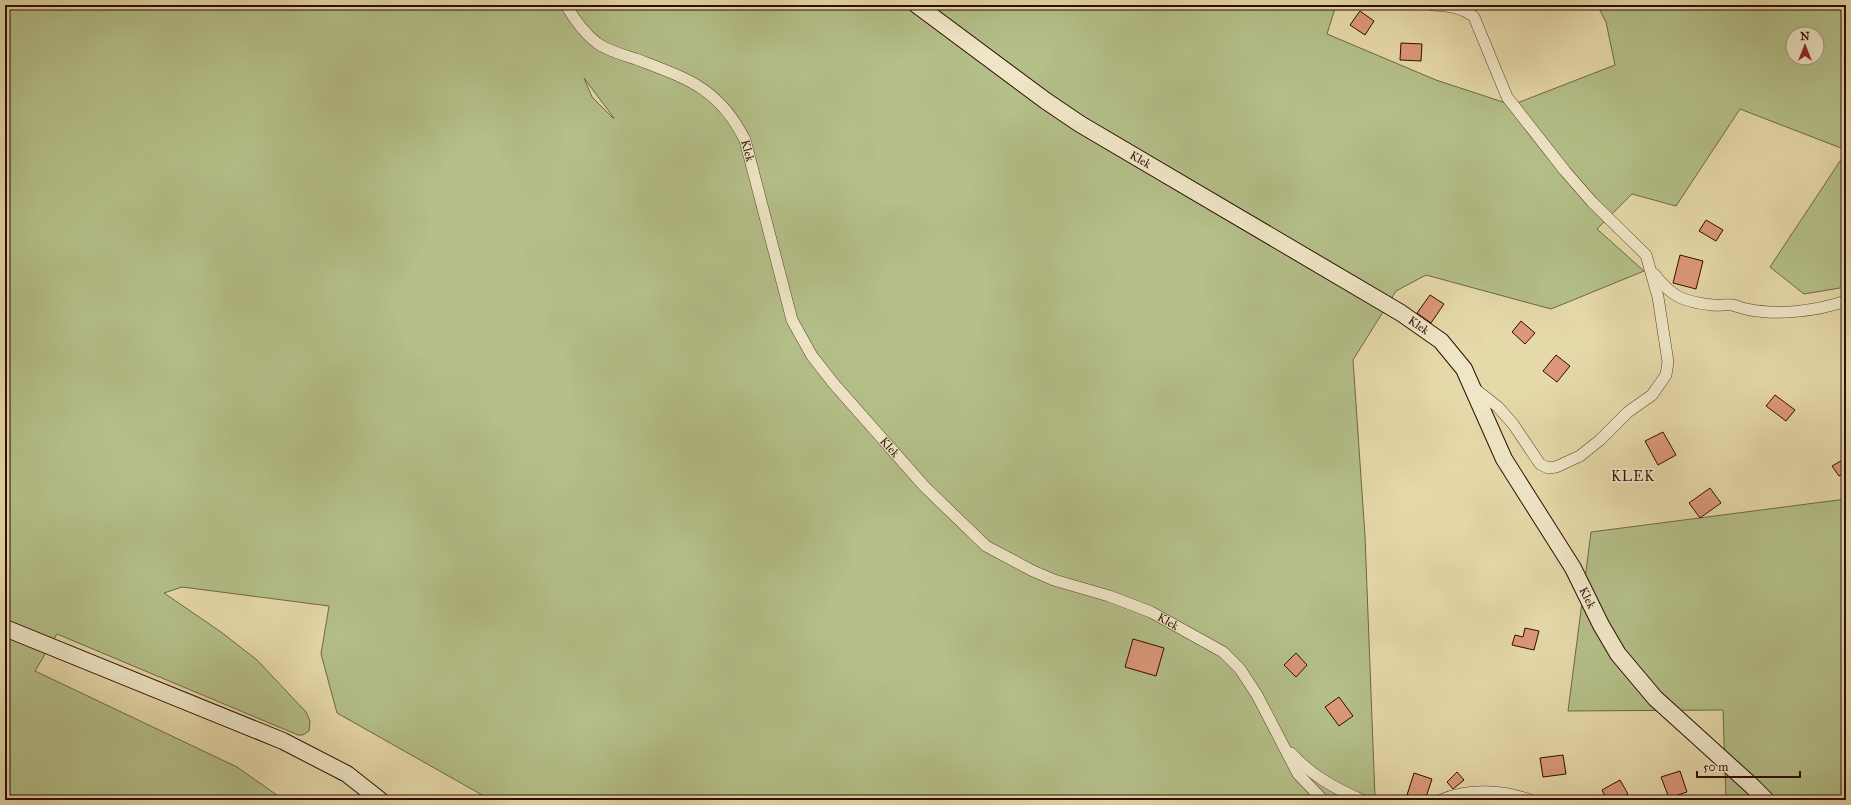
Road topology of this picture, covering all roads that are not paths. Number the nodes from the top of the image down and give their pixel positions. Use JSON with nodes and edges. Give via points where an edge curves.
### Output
{"nodes":[{"id":1,"x":566,"y":5,"type":"edge"},
{"id":2,"x":917,"y":5,"type":"edge"},
{"id":3,"x":1433,"y":5,"type":"edge"},
{"id":4,"x":1650,"y":269,"type":"junction"},
{"id":5,"x":1846,"y":301,"type":"edge"},
{"id":6,"x":1474,"y":388,"type":"junction"},
{"id":7,"x":5,"y":628,"type":"edge"},
{"id":8,"x":1281,"y":742,"type":"junction"},
{"id":9,"x":380,"y":800,"type":"edge"},
{"id":10,"x":1323,"y":800,"type":"edge"},
{"id":11,"x":1362,"y":800,"type":"edge"},
{"id":12,"x":1441,"y":800,"type":"edge"},
{"id":13,"x":1530,"y":800,"type":"edge"},
{"id":14,"x":1766,"y":800,"type":"edge"}],
"edges":[{"from":1,"to":8,"type":"street","name":"Klek","via":[[573,17],[597,43],[614,52],[677,75],[725,107],[745,140],[792,320],[834,384],[924,486],[986,546],[1033,572],[1151,612],[1223,652],[1240,669],[1257,695]]},
{"from":2,"to":6,"type":"street","name":"Klek","via":[[1080,124],[1420,326],[1441,341],[1452,353]]},
{"from":3,"to":4,"type":"street","via":[[1454,7],[1474,17],[1507,97],[1588,197],[1646,255]]},
{"from":4,"to":5,"type":"street","via":[[1666,290],[1685,300],[1714,305],[1732,305],[1766,312],[1828,307]]},
{"from":4,"to":6,"type":"street","via":[[1659,304],[1668,362],[1666,375],[1652,395],[1628,412],[1580,456],[1556,467],[1548,468],[1540,464],[1513,424],[1498,407]]},
{"from":6,"to":14,"type":"street","name":"Klek","via":[[1504,459],[1572,568],[1618,654],[1655,698]]},
{"from":7,"to":9,"type":"street","via":[[283,741],[347,774]]},
{"from":8,"to":10,"type":"street","name":"Klek","via":[[1298,774]]},
{"from":8,"to":11,"type":"street","via":[[1312,774]]},
{"from":12,"to":13,"type":"street","via":[[1455,795],[1484,792],[1510,793]]}]}
